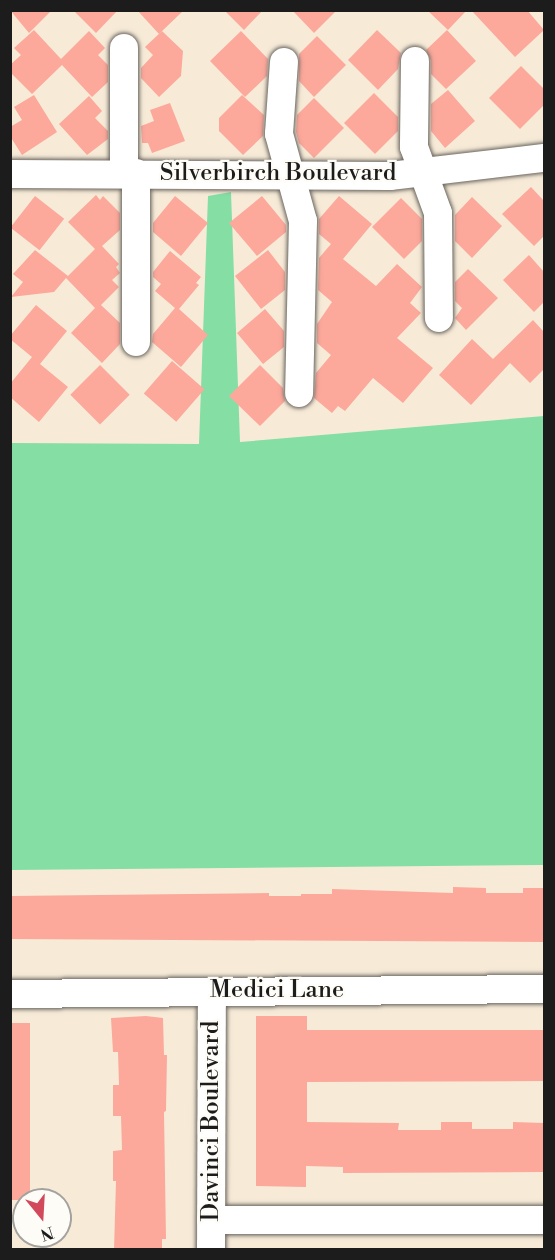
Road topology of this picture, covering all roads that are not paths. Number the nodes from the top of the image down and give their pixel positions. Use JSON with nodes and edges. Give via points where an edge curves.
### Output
{"nodes":[{"id":1,"x":124,"y":48,"type":"dead end"},
{"id":2,"x":415,"y":61,"type":"dead end"},
{"id":3,"x":284,"y":62,"type":"dead end"},
{"id":4,"x":544,"y":158,"type":"edge"},
{"id":5,"x":422,"y":172,"type":"junction"},
{"id":6,"x":130,"y":173,"type":"junction"},
{"id":7,"x":10,"y":174,"type":"edge"},
{"id":8,"x":289,"y":174,"type":"junction"},
{"id":9,"x":439,"y":318,"type":"dead end"},
{"id":10,"x":136,"y":342,"type":"dead end"},
{"id":11,"x":299,"y":393,"type":"dead end"},
{"id":12,"x":544,"y":989,"type":"edge"},
{"id":13,"x":212,"y":992,"type":"junction"},
{"id":14,"x":10,"y":994,"type":"edge"},
{"id":15,"x":211,"y":1220,"type":"junction"},
{"id":16,"x":544,"y":1220,"type":"edge"},
{"id":17,"x":211,"y":1250,"type":"edge"}],
"edges":[{"from":1,"to":6,"type":"street"},
{"from":2,"to":5,"type":"street","via":[[414,147]]},
{"from":3,"to":8,"type":"street","via":[[279,134]]},
{"from":4,"to":5,"type":"street","name":"Silverbirch Boulevard"},
{"from":5,"to":8,"type":"street","name":"Silverbirch Boulevard","via":[[390,176]]},
{"from":5,"to":9,"type":"street","via":[[438,213]]},
{"from":6,"to":7,"type":"street","name":"Silverbirch Boulevard"},
{"from":6,"to":8,"type":"street","name":"Silverbirch Boulevard"},
{"from":6,"to":10,"type":"street"},
{"from":8,"to":11,"type":"street","via":[[303,221]]},
{"from":12,"to":13,"type":"street","name":"Medici Lane"},
{"from":13,"to":14,"type":"street","name":"Medici Lane"},
{"from":13,"to":15,"type":"street","name":"Davinci Boulevard"},
{"from":15,"to":16,"type":"street"},
{"from":15,"to":17,"type":"street","name":"Davinci Boulevard"}]}
